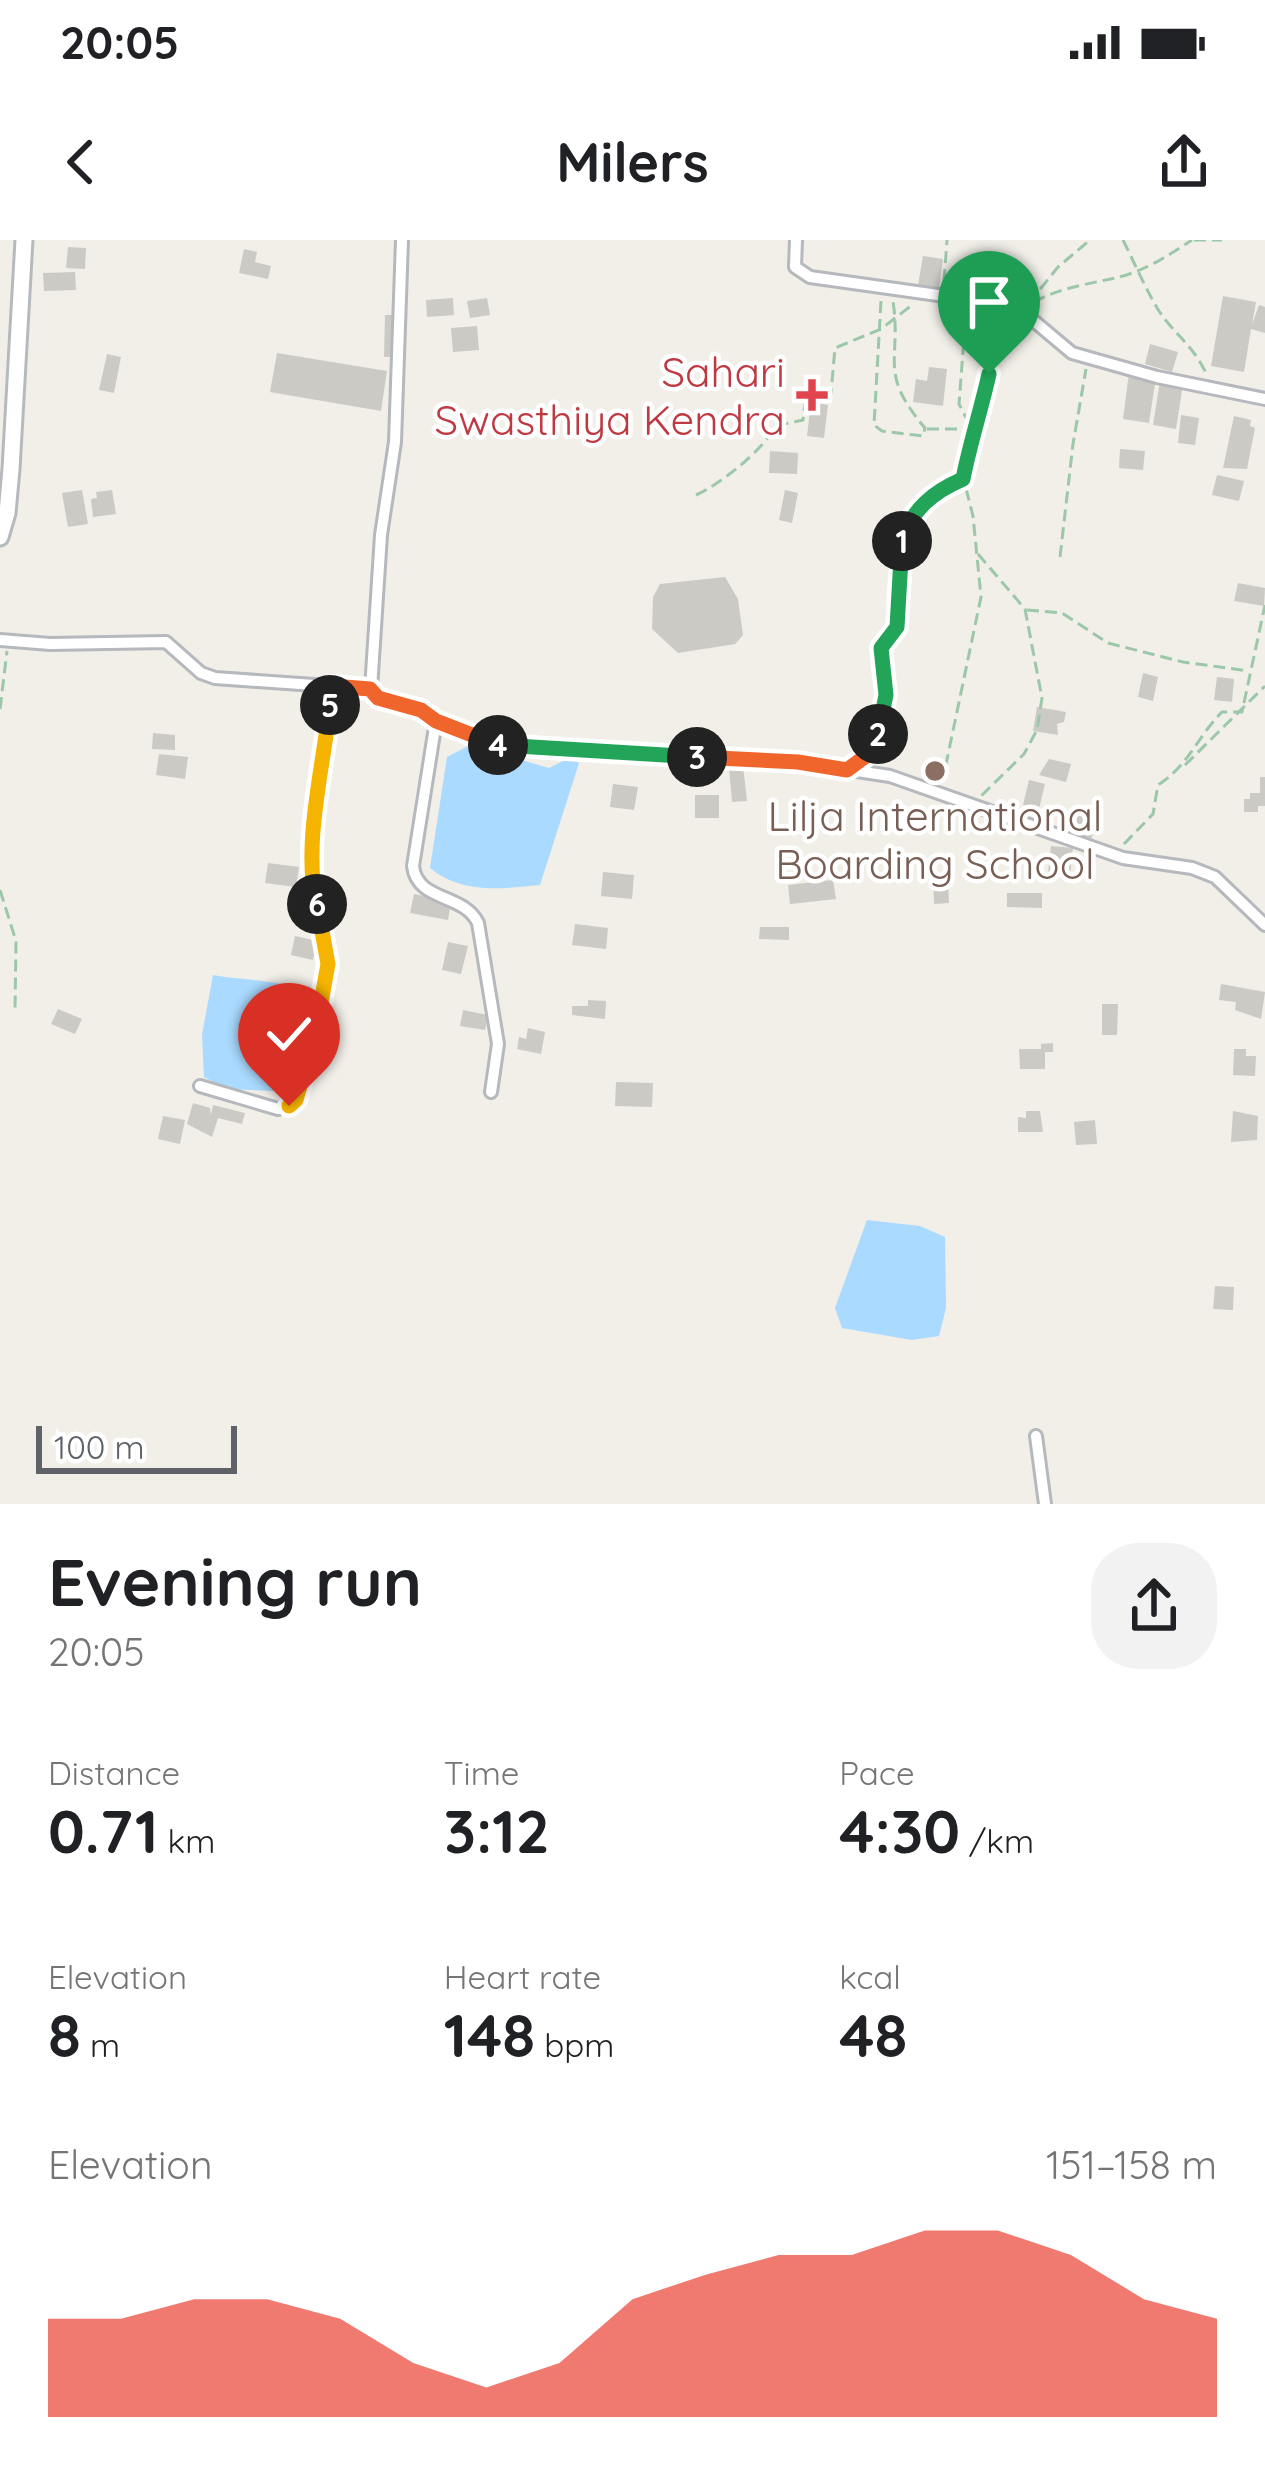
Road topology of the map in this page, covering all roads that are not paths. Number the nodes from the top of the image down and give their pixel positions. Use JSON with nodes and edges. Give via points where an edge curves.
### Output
{"nodes":[{"id":1,"x":24,"y":240,"type":"edge"},
{"id":2,"x":403,"y":240,"type":"edge"},
{"id":3,"x":796,"y":240,"type":"edge"},
{"id":4,"x":1265,"y":399,"type":"edge"},
{"id":5,"x":0,"y":537,"type":"edge"},
{"id":6,"x":3,"y":641,"type":"edge"},
{"id":7,"x":332,"y":686,"type":"junction"},
{"id":8,"x":370,"y":689,"type":"junction"},
{"id":9,"x":436,"y":721,"type":"junction"},
{"id":10,"x":1265,"y":925,"type":"edge"},
{"id":11,"x":200,"y":1086,"type":"dead end"},
{"id":12,"x":491,"y":1092,"type":"dead end"},
{"id":13,"x":1036,"y":1436,"type":"dead end"},
{"id":14,"x":1045,"y":1504,"type":"edge"}],
"edges":[{"from":1,"to":5,"type":"main road"},
{"from":2,"to":8,"type":"street","via":[[395,442]]},
{"from":3,"to":4,"type":"street","via":[[795,267],[804,274],[1022,310],[1088,359]]},
{"from":6,"to":7,"type":"street","via":[[166,642],[206,676]]},
{"from":7,"to":8,"type":"street"},
{"from":7,"to":11,"type":"street","via":[[311,884],[328,964],[296,1100],[278,1109]]},
{"from":8,"to":9,"type":"street"},
{"from":9,"to":10,"type":"street","via":[[506,748],[798,762],[890,776],[1116,856],[1192,868],[1215,878]]},
{"from":9,"to":12,"type":"street","via":[[415,880],[478,923],[498,1043]]},
{"from":13,"to":14,"type":"street"}]}
